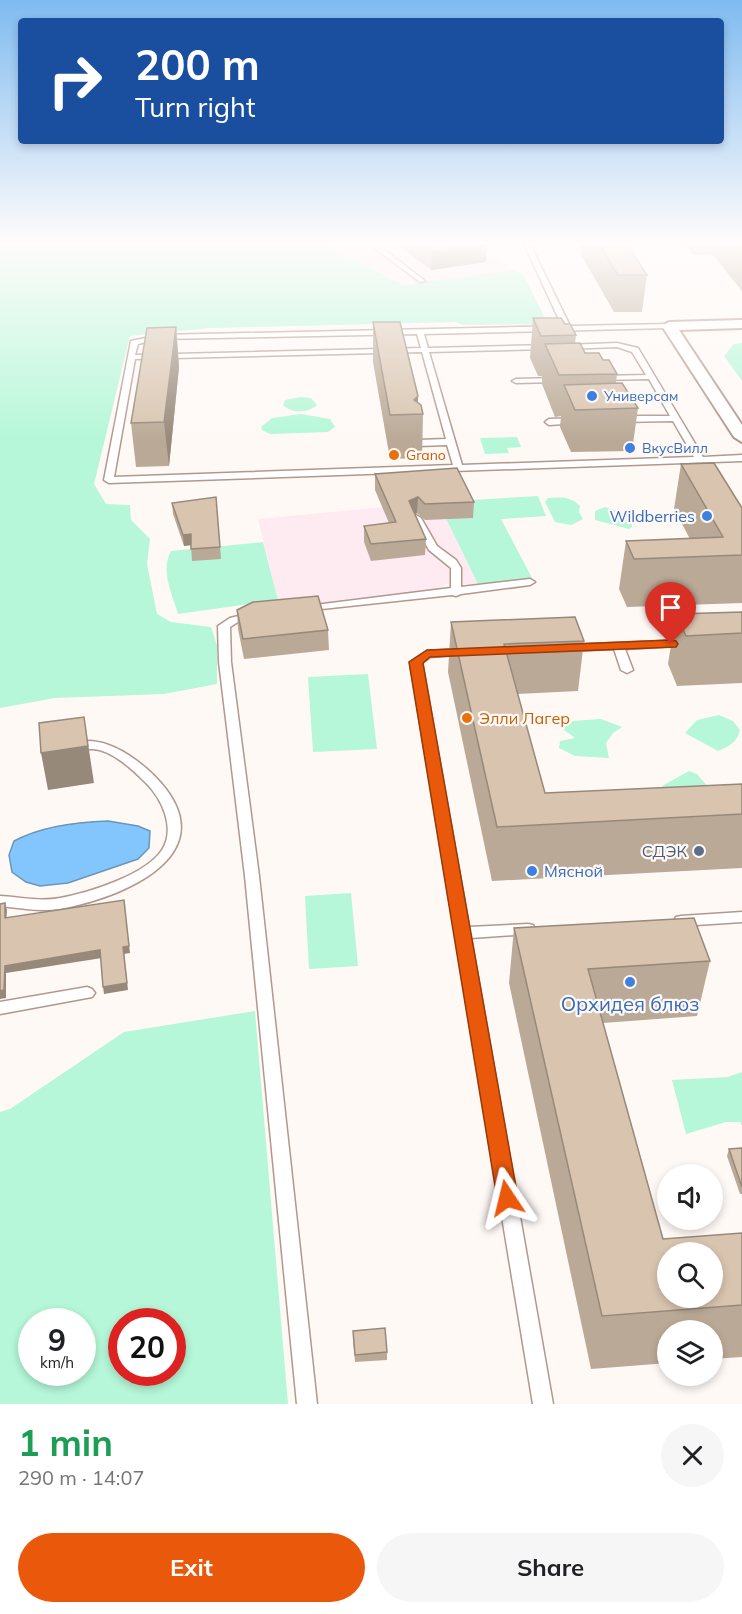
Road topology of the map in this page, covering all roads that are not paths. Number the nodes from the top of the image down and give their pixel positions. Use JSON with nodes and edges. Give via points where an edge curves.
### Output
{"nodes":[{"id":1,"x":558,"y":310,"type":"edge"},
{"id":2,"x":742,"y":324,"type":"edge"},
{"id":3,"x":669,"y":326,"type":"junction"},
{"id":4,"x":567,"y":328,"type":"junction"},
{"id":5,"x":420,"y":332,"type":"junction"},
{"id":6,"x":425,"y":350,"type":"junction"},
{"id":7,"x":131,"y":357,"type":"junction"},
{"id":8,"x":651,"y":377,"type":"junction"},
{"id":9,"x":595,"y":379,"type":"edge"},
{"id":10,"x":561,"y":380,"type":"edge"},
{"id":11,"x":516,"y":381,"type":"dead end"},
{"id":12,"x":676,"y":418,"type":"junction"},
{"id":13,"x":606,"y":420,"type":"edge"},
{"id":14,"x":583,"y":421,"type":"edge"},
{"id":15,"x":549,"y":422,"type":"dead end"},
{"id":16,"x":742,"y":437,"type":"edge"},
{"id":17,"x":418,"y":442,"type":"edge"},
{"id":18,"x":450,"y":442,"type":"junction"},
{"id":19,"x":742,"y":458,"type":"edge"},
{"id":20,"x":700,"y":459,"type":"junction"},
{"id":21,"x":458,"y":468,"type":"junction"},
{"id":22,"x":416,"y":518,"type":"edge"},
{"id":23,"x":530,"y":582,"type":"dead end"},
{"id":24,"x":456,"y":593,"type":"junction"},
{"id":25,"x":291,"y":611,"type":"edge"},
{"id":26,"x":267,"y":614,"type":"edge"},
{"id":27,"x":695,"y":643,"type":"edge"},
{"id":28,"x":618,"y":646,"type":"junction"},
{"id":29,"x":559,"y":649,"type":"edge"},
{"id":30,"x":475,"y":652,"type":"edge"},
{"id":31,"x":627,"y":670,"type":"dead end"},
{"id":32,"x":55,"y":750,"type":"edge"},
{"id":33,"x":0,"y":901,"type":"edge"},
{"id":34,"x":742,"y":917,"type":"edge"},
{"id":35,"x":663,"y":922,"type":"edge"},
{"id":36,"x":544,"y":928,"type":"edge"},
{"id":37,"x":461,"y":933,"type":"junction"},
{"id":38,"x":87,"y":993,"type":"dead end"},
{"id":39,"x":0,"y":1008,"type":"edge"},
{"id":40,"x":307,"y":1404,"type":"edge"},
{"id":41,"x":543,"y":1404,"type":"edge"}],
"edges":[{"from":1,"to":4,"type":"lane"},
{"from":2,"to":3,"type":"street"},
{"from":3,"to":4,"type":"lane"},
{"from":3,"to":16,"type":"street"},
{"from":4,"to":5,"type":"lane"},
{"from":5,"to":6,"type":"lane"},
{"from":5,"to":7,"type":"lane","via":[[160,337],[134,343]]},
{"from":6,"to":7,"type":"lane"},
{"from":6,"to":8,"type":"lane","via":[[617,345],[635,350]]},
{"from":6,"to":18,"type":"lane"},
{"from":7,"to":21,"type":"lane","via":[[109,480]]},
{"from":8,"to":9,"type":"lane"},
{"from":8,"to":12,"type":"lane"},
{"from":10,"to":11,"type":"lane"},
{"from":12,"to":13,"type":"lane"},
{"from":12,"to":20,"type":"lane"},
{"from":14,"to":15,"type":"lane"},
{"from":17,"to":18,"type":"lane"},
{"from":18,"to":21,"type":"lane"},
{"from":19,"to":20,"type":"lane"},
{"from":20,"to":21,"type":"lane"},
{"from":22,"to":24,"type":"lane","via":[[433,548],[456,568]]},
{"from":23,"to":24,"type":"lane"},
{"from":24,"to":25,"type":"lane"},
{"from":26,"to":40,"type":"lane","via":[[234,620],[224,626],[225,662],[252,876]]},
{"from":27,"to":28,"type":"lane"},
{"from":28,"to":29,"type":"lane"},
{"from":28,"to":31,"type":"lane"},
{"from":30,"to":37,"type":"lane","via":[[427,654],[416,662]]},
{"from":32,"to":33,"type":"lane","via":[[94,744],[139,769],[171,809],[173,831],[169,850],[159,863],[139,876],[100,892],[47,905]]},
{"from":34,"to":35,"type":"lane"},
{"from":36,"to":37,"type":"lane"},
{"from":37,"to":41,"type":"lane"},
{"from":38,"to":39,"type":"lane"}]}
